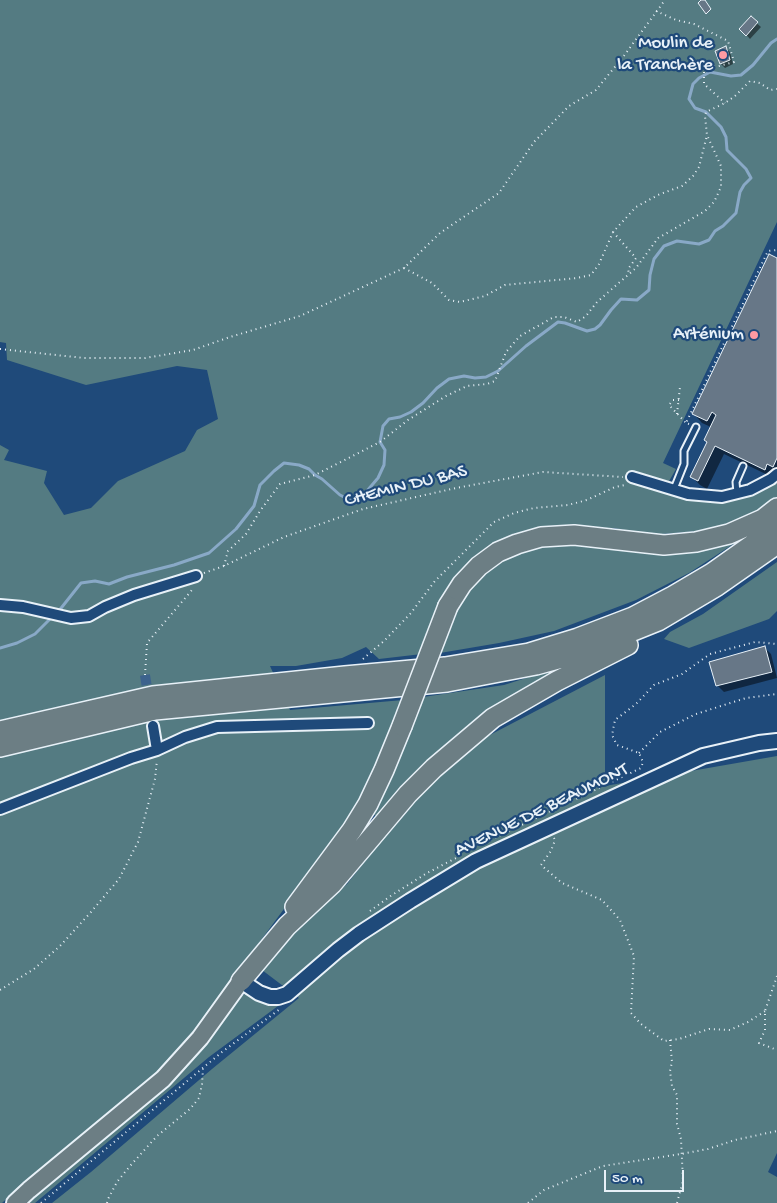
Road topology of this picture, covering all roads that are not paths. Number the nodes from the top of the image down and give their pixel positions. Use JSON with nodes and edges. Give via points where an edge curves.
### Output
{"nodes":[{"id":1,"x":696,"y":427,"type":"road end"},
{"id":2,"x":743,"y":466,"type":"dead end"},
{"id":3,"x":777,"y":474,"type":"edge"},
{"id":4,"x":632,"y":477,"type":"road end"},
{"id":5,"x":674,"y":490,"type":"junction"},
{"id":6,"x":737,"y":493,"type":"junction"},
{"id":7,"x":777,"y":508,"type":"edge"},
{"id":8,"x":777,"y":524,"type":"edge"},
{"id":9,"x":777,"y":543,"type":"edge"},
{"id":10,"x":196,"y":576,"type":"road end"},
{"id":11,"x":717,"y":586,"type":"junction"},
{"id":12,"x":0,"y":605,"type":"edge"},
{"id":13,"x":368,"y":723,"type":"dead end"},
{"id":14,"x":153,"y":726,"type":"tunnel mouth"},
{"id":15,"x":0,"y":731,"type":"edge"},
{"id":16,"x":777,"y":741,"type":"edge"},
{"id":17,"x":0,"y":747,"type":"edge"},
{"id":18,"x":157,"y":750,"type":"junction"},
{"id":19,"x":0,"y":809,"type":"edge"},
{"id":20,"x":241,"y":981,"type":"junction"},
{"id":21,"x":15,"y":1203,"type":"edge"}],
"edges":[{"from":1,"to":5,"type":"lane","via":[[684,451],[684,464]]},
{"from":2,"to":6,"type":"lane","via":[[736,482]]},
{"from":3,"to":6,"type":"street","via":[[750,490]]},
{"from":4,"to":5,"type":"street"},
{"from":5,"to":6,"type":"street","via":[[722,497]]},
{"from":7,"to":20,"type":"highway","bridge":true,"via":[[763,519],[730,534],[696,542],[664,545],[574,535],[542,537],[498,552],[479,566],[448,606],[368,804]]},
{"from":8,"to":15,"type":"highway","via":[[712,572],[633,617],[529,653],[445,667],[153,696]]},
{"from":9,"to":11,"type":"highway"},
{"from":10,"to":12,"type":"street","via":[[134,595],[89,616],[70,618]]},
{"from":11,"to":17,"type":"highway","via":[[658,621],[576,654],[536,665],[447,682],[155,710]]},
{"from":11,"to":20,"type":"highway","via":[[684,616],[493,718],[408,794],[332,884],[287,926]]},
{"from":13,"to":18,"type":"street","via":[[217,727]]},
{"from":14,"to":18,"type":"street"},
{"from":16,"to":20,"type":"main road","name":"AVENUE DE BEAUMONT","via":[[703,756],[476,861],[338,950],[287,994],[270,997]]},
{"from":18,"to":19,"type":"street"},
{"from":20,"to":21,"type":"main road","via":[[200,1038],[163,1079]]}]}
